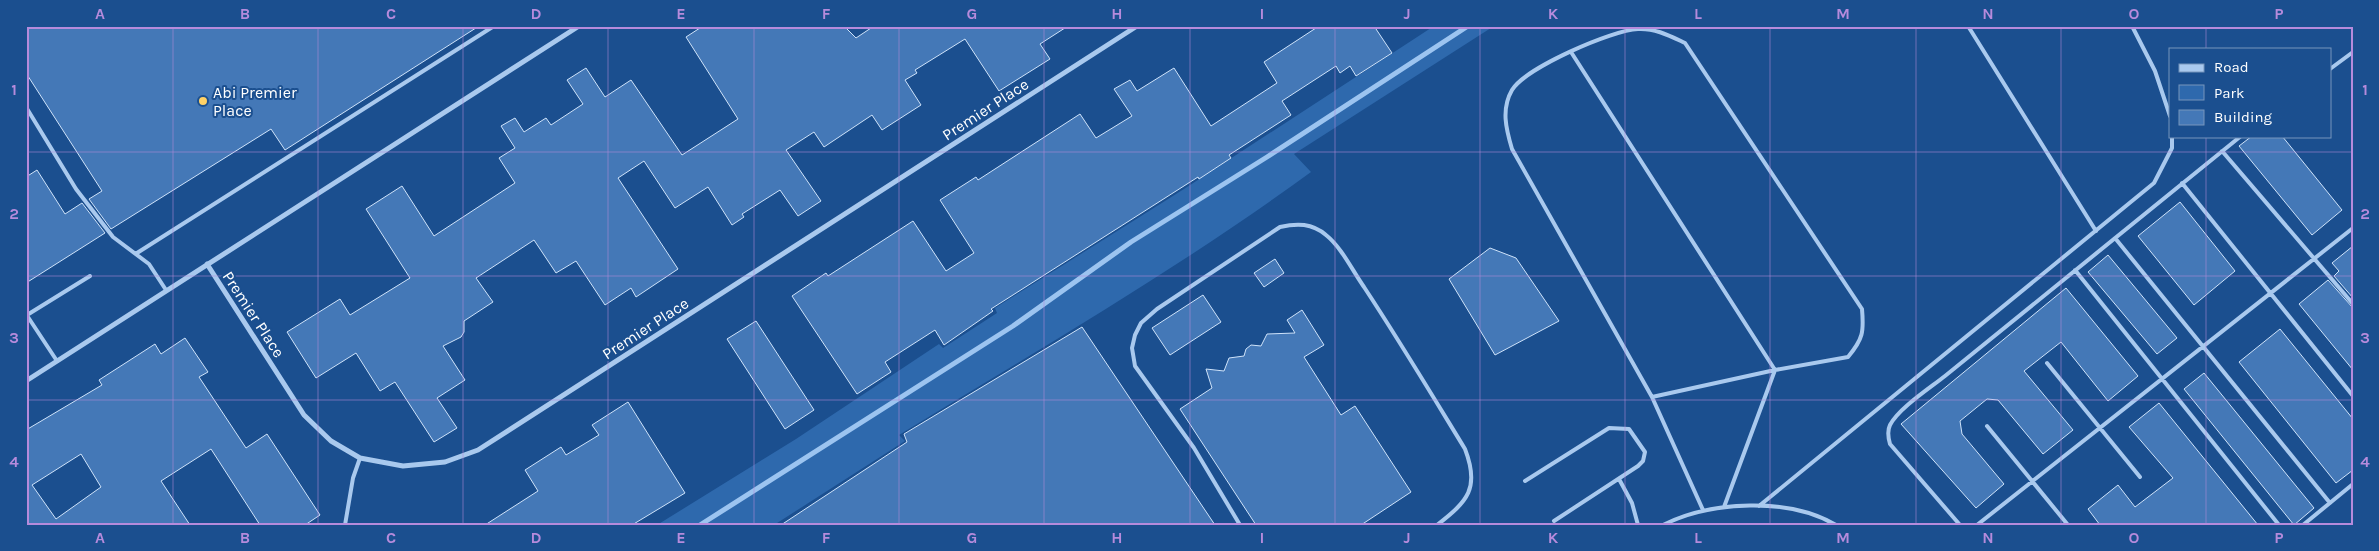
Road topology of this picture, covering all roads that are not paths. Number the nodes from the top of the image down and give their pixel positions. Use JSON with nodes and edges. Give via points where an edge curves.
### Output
{"nodes":[{"id":1,"x":494,"y":26,"type":"edge"},
{"id":2,"x":579,"y":26,"type":"edge"},
{"id":3,"x":1137,"y":26,"type":"edge"},
{"id":4,"x":1968,"y":26,"type":"edge"},
{"id":5,"x":2132,"y":26,"type":"edge"},
{"id":6,"x":1571,"y":52,"type":"junction"},
{"id":7,"x":2353,"y":52,"type":"edge"},
{"id":8,"x":2332,"y":68,"type":"edge"},
{"id":9,"x":26,"y":107,"type":"edge"},
{"id":10,"x":2169,"y":113,"type":"edge"},
{"id":11,"x":2172,"y":138,"type":"edge"},
{"id":12,"x":2238,"y":138,"type":"edge"},
{"id":13,"x":2222,"y":151,"type":"junction"},
{"id":14,"x":2182,"y":182,"type":"junction"},
{"id":15,"x":2353,"y":228,"type":"edge"},
{"id":16,"x":2096,"y":232,"type":"junction"},
{"id":17,"x":2115,"y":238,"type":"junction"},
{"id":18,"x":137,"y":253,"type":"junction"},
{"id":19,"x":2313,"y":259,"type":"junction"},
{"id":20,"x":207,"y":264,"type":"junction"},
{"id":21,"x":2075,"y":270,"type":"junction"},
{"id":22,"x":90,"y":276,"type":"dead end"},
{"id":23,"x":166,"y":290,"type":"junction"},
{"id":24,"x":2270,"y":293,"type":"junction"},
{"id":25,"x":2353,"y":304,"type":"edge"},
{"id":26,"x":26,"y":315,"type":"edge"},
{"id":27,"x":2203,"y":346,"type":"junction"},
{"id":28,"x":57,"y":361,"type":"junction"},
{"id":29,"x":2048,"y":363,"type":"dead end"},
{"id":30,"x":1775,"y":370,"type":"junction"},
{"id":31,"x":2162,"y":378,"type":"junction"},
{"id":32,"x":26,"y":381,"type":"edge"},
{"id":33,"x":2353,"y":396,"type":"edge"},
{"id":34,"x":1652,"y":397,"type":"junction"},
{"id":35,"x":1987,"y":426,"type":"dead end"},
{"id":36,"x":2100,"y":428,"type":"junction"},
{"id":37,"x":360,"y":458,"type":"junction"},
{"id":38,"x":2140,"y":478,"type":"dead end"},
{"id":39,"x":1619,"y":479,"type":"junction"},
{"id":40,"x":2032,"y":481,"type":"junction"},
{"id":41,"x":1525,"y":482,"type":"dead end"},
{"id":42,"x":2353,"y":484,"type":"edge"},
{"id":43,"x":2330,"y":503,"type":"junction"},
{"id":44,"x":1759,"y":506,"type":"junction"},
{"id":45,"x":1724,"y":507,"type":"junction"},
{"id":46,"x":1704,"y":510,"type":"junction"},
{"id":47,"x":1554,"y":522,"type":"dead end"},
{"id":48,"x":1957,"y":524,"type":"edge"},
{"id":49,"x":346,"y":525,"type":"edge"},
{"id":50,"x":1240,"y":525,"type":"edge"},
{"id":51,"x":1437,"y":525,"type":"edge"},
{"id":52,"x":1638,"y":525,"type":"edge"},
{"id":53,"x":1663,"y":525,"type":"edge"},
{"id":54,"x":1836,"y":525,"type":"edge"},
{"id":55,"x":1977,"y":525,"type":"edge"},
{"id":56,"x":2068,"y":525,"type":"edge"},
{"id":57,"x":2279,"y":525,"type":"edge"},
{"id":58,"x":2303,"y":525,"type":"edge"}],
"edges":[{"from":1,"to":18,"type":"lane"},
{"from":2,"to":20,"type":"street","name":"Premier Place"},
{"from":3,"to":37,"type":"street","name":"Premier Place","via":[[478,450],[446,462],[403,466]]},
{"from":4,"to":16,"type":"lane"},
{"from":5,"to":10,"type":"lane","via":[[2155,71]]},
{"from":6,"to":30,"type":"lane"},
{"from":6,"to":30,"type":"lane","via":[[1610,35],[1638,29],[1663,32],[1685,43],[1862,309],[1864,327],[1860,342],[1848,358]]},
{"from":6,"to":34,"type":"lane","via":[[1529,72],[1513,88],[1506,103],[1505,125],[1512,149]]},
{"from":7,"to":8,"type":"lane"},
{"from":9,"to":18,"type":"lane","via":[[76,189],[114,238]]},
{"from":11,"to":16,"type":"lane","via":[[2172,148],[2154,183]]},
{"from":12,"to":13,"type":"lane"},
{"from":13,"to":14,"type":"lane"},
{"from":13,"to":19,"type":"lane"},
{"from":14,"to":17,"type":"lane"},
{"from":14,"to":24,"type":"lane"},
{"from":15,"to":19,"type":"lane"},
{"from":16,"to":44,"type":"lane"},
{"from":17,"to":21,"type":"lane"},
{"from":17,"to":27,"type":"lane"},
{"from":18,"to":23,"type":"lane","via":[[149,264]]},
{"from":19,"to":24,"type":"lane"},
{"from":19,"to":25,"type":"lane"},
{"from":20,"to":23,"type":"street","name":"Premier Place"},
{"from":20,"to":37,"type":"street","name":"Premier Place","via":[[304,415],[331,441]]},
{"from":21,"to":31,"type":"lane"},
{"from":21,"to":48,"type":"lane","via":[[1897,416],[1889,426],[1890,444]]},
{"from":22,"to":26,"type":"lane"},
{"from":23,"to":28,"type":"street","name":"Premier Place"},
{"from":24,"to":27,"type":"lane"},
{"from":24,"to":33,"type":"lane"},
{"from":26,"to":28,"type":"lane"},
{"from":27,"to":31,"type":"lane"},
{"from":27,"to":43,"type":"lane"},
{"from":28,"to":32,"type":"street","name":"Premier Place"},
{"from":29,"to":36,"type":"lane"},
{"from":30,"to":34,"type":"lane"},
{"from":30,"to":45,"type":"lane"},
{"from":31,"to":36,"type":"lane"},
{"from":31,"to":57,"type":"lane"},
{"from":34,"to":46,"type":"lane"},
{"from":35,"to":40,"type":"lane"},
{"from":36,"to":38,"type":"lane"},
{"from":36,"to":40,"type":"lane"},
{"from":37,"to":49,"type":"lane","via":[[353,478]]},
{"from":39,"to":41,"type":"lane","via":[[1643,461],[1645,452],[1629,429],[1622,427],[1610,428]]},
{"from":39,"to":47,"type":"lane"},
{"from":39,"to":52,"type":"lane","via":[[1632,503]]},
{"from":40,"to":55,"type":"lane"},
{"from":40,"to":56,"type":"lane"},
{"from":42,"to":43,"type":"lane"},
{"from":43,"to":58,"type":"lane"},
{"from":44,"to":45,"type":"lane"},
{"from":44,"to":54,"type":"lane","via":[[1794,510]]},
{"from":45,"to":46,"type":"lane"},
{"from":46,"to":53,"type":"lane"},
{"from":50,"to":51,"type":"lane","via":[[1194,448],[1135,366],[1132,348],[1141,323],[1157,309],[1280,227],[1297,223],[1314,227],[1335,244],[1465,449],[1472,466],[1470,491],[1464,502]]}]}
